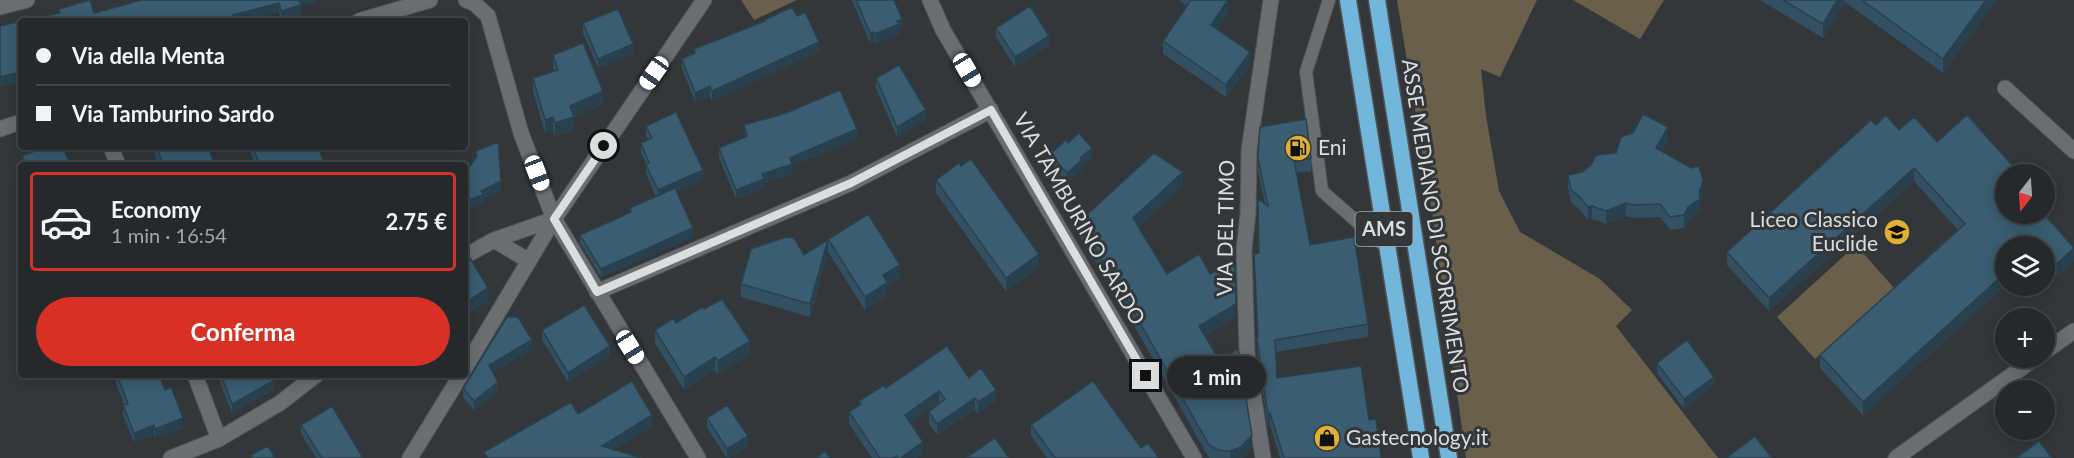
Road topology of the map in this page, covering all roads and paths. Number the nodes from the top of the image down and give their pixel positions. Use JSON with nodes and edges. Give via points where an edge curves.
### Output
{"nodes":[{"id":1,"x":27,"y":0,"type":"edge"},
{"id":2,"x":430,"y":0,"type":"edge"},
{"id":3,"x":465,"y":0,"type":"edge"},
{"id":4,"x":704,"y":0,"type":"edge"},
{"id":5,"x":930,"y":0,"type":"edge"},
{"id":6,"x":1271,"y":0,"type":"edge"},
{"id":7,"x":1329,"y":0,"type":"edge"},
{"id":8,"x":1348,"y":0,"type":"edge"},
{"id":9,"x":1377,"y":0,"type":"edge"},
{"id":10,"x":0,"y":7,"type":"edge"},
{"id":11,"x":369,"y":18,"type":"edge"},
{"id":12,"x":2005,"y":88,"type":"dead end"},
{"id":13,"x":991,"y":110,"type":"junction"},
{"id":14,"x":18,"y":123,"type":"edge"},
{"id":15,"x":0,"y":129,"type":"edge"},
{"id":16,"x":2074,"y":152,"type":"edge"},
{"id":17,"x":554,"y":219,"type":"junction"},
{"id":18,"x":494,"y":240,"type":"junction"},
{"id":19,"x":1387,"y":248,"type":"junction"},
{"id":20,"x":468,"y":254,"type":"edge"},
{"id":21,"x":529,"y":261,"type":"junction"},
{"id":22,"x":597,"y":292,"type":"junction"},
{"id":23,"x":2074,"y":331,"type":"edge"},
{"id":24,"x":2055,"y":344,"type":"edge"},
{"id":25,"x":468,"y":363,"type":"edge"},
{"id":26,"x":2022,"y":368,"type":"edge"},
{"id":27,"x":196,"y":378,"type":"edge"},
{"id":28,"x":312,"y":378,"type":"edge"},
{"id":29,"x":459,"y":378,"type":"edge"},
{"id":30,"x":219,"y":439,"type":"junction"},
{"id":31,"x":171,"y":458,"type":"edge"},
{"id":32,"x":410,"y":458,"type":"edge"},
{"id":33,"x":698,"y":458,"type":"edge"},
{"id":34,"x":1194,"y":458,"type":"edge"},
{"id":35,"x":1263,"y":458,"type":"edge"},
{"id":36,"x":1420,"y":458,"type":"edge"},
{"id":37,"x":1449,"y":458,"type":"edge"},
{"id":38,"x":1896,"y":458,"type":"edge"}],
"edges":[{"from":1,"to":10,"type":"street"},
{"from":2,"to":11,"type":"street"},
{"from":3,"to":17,"type":"street","via":[[488,16],[521,133]]},
{"from":4,"to":17,"type":"street"},
{"from":5,"to":13,"type":"street","name":"VIA TAMBURINO SARDO","via":[[943,30]]},
{"from":6,"to":35,"type":"street","name":"VIA DEL TIMO","via":[[1249,150],[1244,249],[1247,353]]},
{"from":7,"to":19,"type":"lane","via":[[1306,72],[1322,191]]},
{"from":8,"to":19,"type":"highway","number":"AMS"},
{"from":9,"to":37,"type":"highway","name":"ASSE MEDIANO DI SCORRIMENTO","number":"AMS"},
{"from":12,"to":16,"type":"street"},
{"from":13,"to":22,"type":"street","via":[[851,183]]},
{"from":13,"to":34,"type":"street","name":"VIA TAMBURINO SARDO"},
{"from":14,"to":15,"type":"street"},
{"from":17,"to":18,"type":"street"},
{"from":17,"to":21,"type":"street"},
{"from":17,"to":22,"type":"street"},
{"from":18,"to":20,"type":"street"},
{"from":18,"to":21,"type":"street"},
{"from":19,"to":36,"type":"highway","number":"AMS"},
{"from":21,"to":25,"type":"street"},
{"from":22,"to":33,"type":"street"},
{"from":23,"to":24,"type":"street"},
{"from":26,"to":38,"type":"street"},
{"from":27,"to":30,"type":"street"},
{"from":28,"to":30,"type":"street","via":[[280,403]]},
{"from":29,"to":32,"type":"street"},
{"from":30,"to":31,"type":"street"}]}
